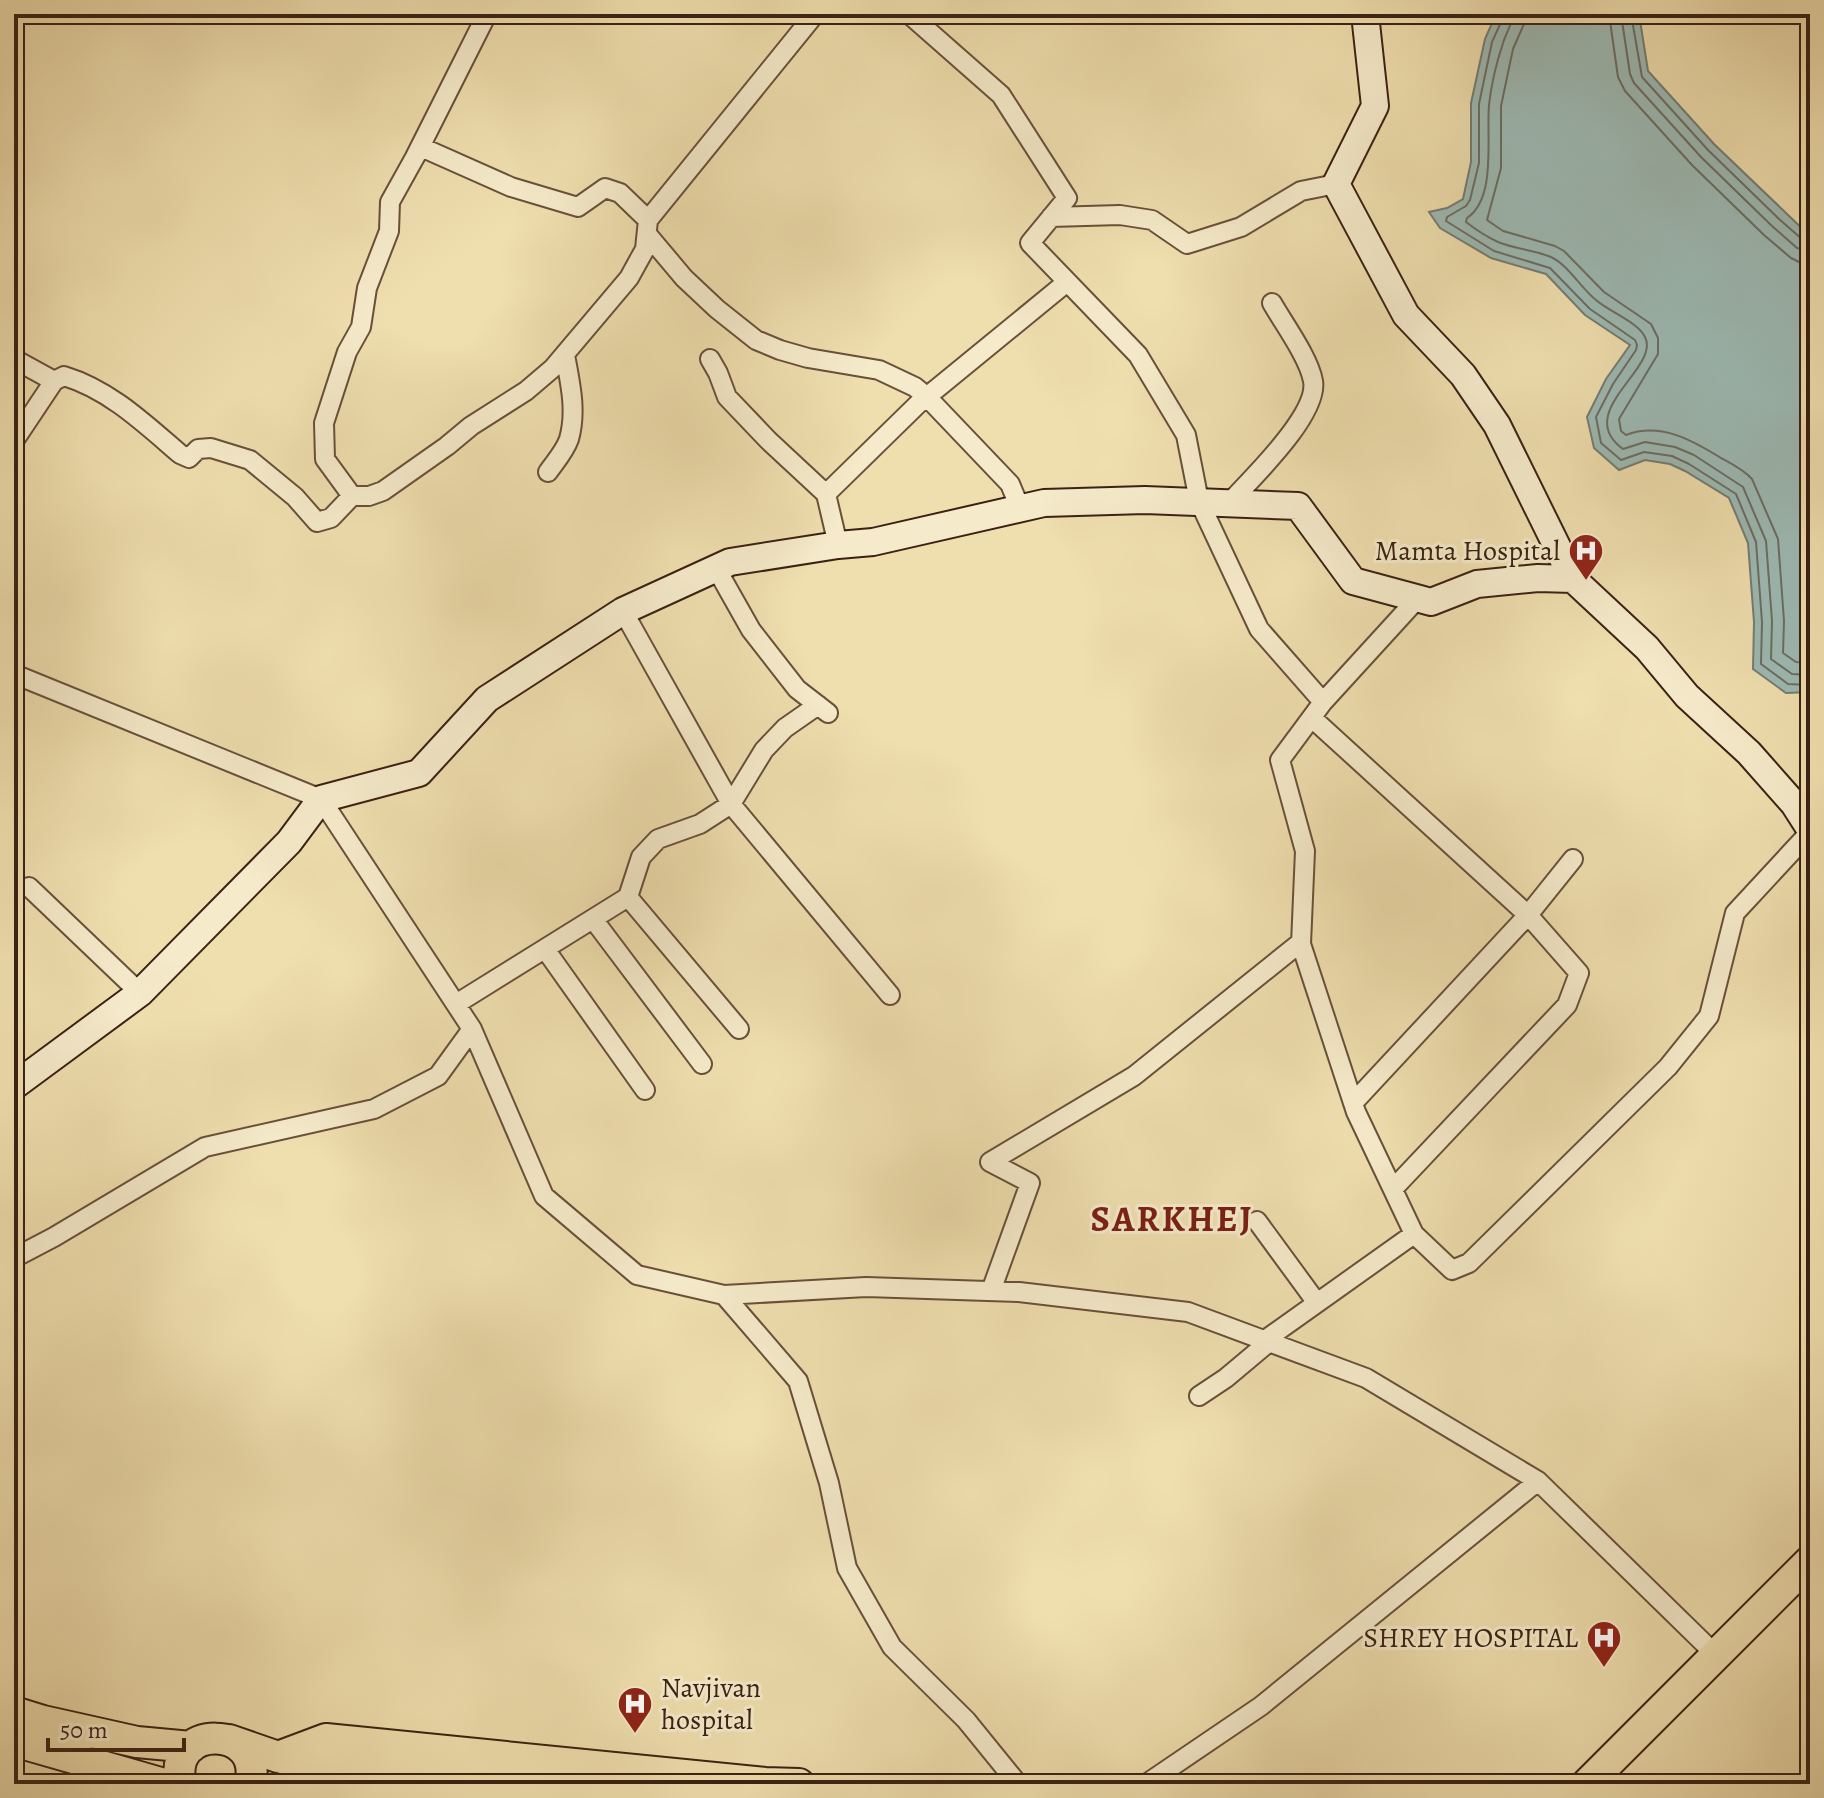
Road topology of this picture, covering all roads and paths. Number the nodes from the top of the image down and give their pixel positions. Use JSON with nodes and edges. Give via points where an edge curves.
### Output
{"nodes":[{"id":1,"x":487,"y":14,"type":"edge"},
{"id":2,"x":815,"y":14,"type":"edge"},
{"id":3,"x":909,"y":14,"type":"edge"},
{"id":4,"x":1365,"y":14,"type":"edge"},
{"id":5,"x":421,"y":147,"type":"junction"},
{"id":6,"x":1336,"y":184,"type":"junction"},
{"id":7,"x":1051,"y":217,"type":"junction"},
{"id":8,"x":647,"y":227,"type":"junction"},
{"id":9,"x":1067,"y":282,"type":"junction"},
{"id":10,"x":1272,"y":303,"type":"dead end"},
{"id":11,"x":565,"y":355,"type":"junction"},
{"id":12,"x":14,"y":359,"type":"edge"},
{"id":13,"x":710,"y":359,"type":"dead end"},
{"id":14,"x":54,"y":381,"type":"junction"},
{"id":15,"x":927,"y":397,"type":"junction"},
{"id":16,"x":14,"y":441,"type":"edge"},
{"id":17,"x":548,"y":472,"type":"dead end"},
{"id":18,"x":826,"y":494,"type":"junction"},
{"id":19,"x":352,"y":496,"type":"junction"},
{"id":20,"x":1199,"y":501,"type":"junction"},
{"id":21,"x":1230,"y":502,"type":"junction"},
{"id":22,"x":1020,"y":508,"type":"junction"},
{"id":23,"x":838,"y":545,"type":"junction"},
{"id":24,"x":716,"y":568,"type":"junction"},
{"id":25,"x":1573,"y":579,"type":"junction"},
{"id":26,"x":1418,"y":598,"type":"junction"},
{"id":27,"x":623,"y":611,"type":"junction"},
{"id":28,"x":1647,"y":648,"type":"junction"},
{"id":29,"x":14,"y":674,"type":"edge"},
{"id":30,"x":1323,"y":702,"type":"junction"},
{"id":31,"x":1312,"y":718,"type":"junction"},
{"id":32,"x":321,"y":799,"type":"junction"},
{"id":33,"x":1810,"y":799,"type":"edge"},
{"id":34,"x":731,"y":804,"type":"junction"},
{"id":35,"x":1810,"y":830,"type":"edge"},
{"id":36,"x":1573,"y":859,"type":"dead end"},
{"id":37,"x":29,"y":887,"type":"dead end"},
{"id":38,"x":628,"y":897,"type":"junction"},
{"id":39,"x":1528,"y":915,"type":"junction"},
{"id":40,"x":593,"y":919,"type":"junction"},
{"id":41,"x":1301,"y":942,"type":"junction"},
{"id":42,"x":545,"y":949,"type":"junction"},
{"id":43,"x":140,"y":993,"type":"junction"},
{"id":44,"x":890,"y":995,"type":"dead end"},
{"id":45,"x":456,"y":1004,"type":"junction"},
{"id":46,"x":472,"y":1029,"type":"junction"},
{"id":47,"x":739,"y":1029,"type":"dead end"},
{"id":48,"x":702,"y":1064,"type":"dead end"},
{"id":49,"x":14,"y":1086,"type":"edge"},
{"id":50,"x":645,"y":1090,"type":"dead end"},
{"id":51,"x":1353,"y":1103,"type":"junction"},
{"id":52,"x":1393,"y":1189,"type":"junction"},
{"id":53,"x":1257,"y":1221,"type":"dead end"},
{"id":54,"x":1414,"y":1234,"type":"junction"},
{"id":55,"x":14,"y":1258,"type":"edge"},
{"id":56,"x":991,"y":1291,"type":"junction"},
{"id":57,"x":724,"y":1295,"type":"junction"},
{"id":58,"x":1317,"y":1303,"type":"junction"},
{"id":59,"x":1267,"y":1341,"type":"junction"},
{"id":60,"x":1199,"y":1396,"type":"dead end"},
{"id":61,"x":1538,"y":1481,"type":"junction"},
{"id":62,"x":1810,"y":1561,"type":"edge"},
{"id":63,"x":1716,"y":1655,"type":"junction"},
{"id":64,"x":14,"y":1712,"type":"edge"},
{"id":65,"x":229,"y":1740,"type":"junction"},
{"id":66,"x":14,"y":1741,"type":"edge"},
{"id":67,"x":191,"y":1747,"type":"junction"},
{"id":68,"x":278,"y":1757,"type":"junction"},
{"id":69,"x":164,"y":1784,"type":"edge"},
{"id":70,"x":181,"y":1784,"type":"edge"},
{"id":71,"x":250,"y":1784,"type":"edge"},
{"id":72,"x":518,"y":1784,"type":"edge"},
{"id":73,"x":799,"y":1784,"type":"edge"},
{"id":74,"x":1018,"y":1784,"type":"edge"},
{"id":75,"x":1146,"y":1784,"type":"edge"},
{"id":76,"x":1587,"y":1784,"type":"edge"}],
"edges":[{"from":1,"to":5,"type":"street"},
{"from":2,"to":8,"type":"street"},
{"from":3,"to":7,"type":"street","via":[[1001,95],[1067,198]]},
{"from":4,"to":6,"type":"street","via":[[1375,106]]},
{"from":5,"to":8,"type":"street","via":[[511,187],[578,207],[605,188],[620,193]]},
{"from":5,"to":19,"type":"street","via":[[390,202],[389,231],[367,288],[361,327],[347,352],[324,423],[325,459]]},
{"from":6,"to":7,"type":"street","via":[[1301,191],[1241,227],[1187,244],[1152,220],[1120,215]]},
{"from":6,"to":25,"type":"street","via":[[1406,315],[1463,375],[1497,425]]},
{"from":7,"to":9,"type":"street","via":[[1030,243]]},
{"from":8,"to":11,"type":"street","via":[[645,249],[629,278]]},
{"from":8,"to":15,"type":"street","via":[[684,278],[756,340],[808,358],[879,370]]},
{"from":9,"to":15,"type":"street"},
{"from":9,"to":20,"type":"street","via":[[1138,355],[1186,435]]},
{"from":10,"to":21,"type":"street","via":[[1314,382],[1309,404],[1292,432]]},
{"from":11,"to":17,"type":"street","via":[[572,419],[568,441]]},
{"from":11,"to":19,"type":"street","via":[[526,391],[383,491]]},
{"from":12,"to":14,"type":"street"},
{"from":13,"to":18,"type":"street","via":[[727,397]]},
{"from":14,"to":16,"type":"street"},
{"from":14,"to":19,"type":"street","via":[[64,376],[100,392],[189,458],[198,449],[211,448],[250,460],[317,522],[331,518]]},
{"from":15,"to":18,"type":"street"},
{"from":15,"to":22,"type":"street","via":[[1010,484]]},
{"from":18,"to":23,"type":"street"},
{"from":20,"to":21,"type":"street"},
{"from":20,"to":22,"type":"street","via":[[1044,503]]},
{"from":20,"to":30,"type":"street","via":[[1259,629]]},
{"from":21,"to":26,"type":"street","via":[[1298,506],[1353,581]]},
{"from":22,"to":23,"type":"street","via":[[873,542]]},
{"from":23,"to":24,"type":"street"},
{"from":24,"to":27,"type":"street"},
{"from":24,"to":34,"type":"street","via":[[751,630],[797,689],[823,709],[785,728],[764,750]]},
{"from":25,"to":26,"type":"street","via":[[1477,584],[1431,602]]},
{"from":25,"to":28,"type":"street"},
{"from":26,"to":30,"type":"street"},
{"from":27,"to":32,"type":"street","via":[[487,699],[419,773]]},
{"from":27,"to":34,"type":"street"},
{"from":28,"to":33,"type":"street","via":[[1696,681],[1762,742]]},
{"from":28,"to":35,"type":"street","via":[[1687,696],[1749,753]]},
{"from":29,"to":32,"type":"street"},
{"from":30,"to":31,"type":"street"},
{"from":31,"to":39,"type":"street"},
{"from":31,"to":41,"type":"street","via":[[1280,760],[1305,851]]},
{"from":32,"to":43,"type":"street","via":[[289,842]]},
{"from":32,"to":45,"type":"street"},
{"from":34,"to":38,"type":"street","via":[[700,824],[658,839],[641,857]]},
{"from":34,"to":44,"type":"street"},
{"from":35,"to":54,"type":"street","via":[[1735,913],[1709,1016],[1668,1067],[1469,1263],[1452,1270]]},
{"from":36,"to":39,"type":"street"},
{"from":37,"to":43,"type":"street"},
{"from":38,"to":40,"type":"street"},
{"from":38,"to":47,"type":"street"},
{"from":39,"to":51,"type":"street"},
{"from":39,"to":52,"type":"street","via":[[1579,973],[1567,1005]]},
{"from":40,"to":42,"type":"street"},
{"from":40,"to":48,"type":"street"},
{"from":41,"to":51,"type":"street"},
{"from":41,"to":56,"type":"street","via":[[1134,1076],[990,1162],[1030,1183]]},
{"from":42,"to":45,"type":"street"},
{"from":42,"to":50,"type":"street"},
{"from":43,"to":49,"type":"street"},
{"from":45,"to":46,"type":"street"},
{"from":46,"to":55,"type":"street","via":[[438,1076],[374,1109],[205,1147]]},
{"from":46,"to":57,"type":"street","via":[[544,1196],[637,1275]]},
{"from":51,"to":52,"type":"street"},
{"from":52,"to":54,"type":"street"},
{"from":53,"to":58,"type":"street"},
{"from":54,"to":58,"type":"street"},
{"from":56,"to":57,"type":"street","via":[[866,1287]]},
{"from":56,"to":59,"type":"street","via":[[1188,1312]]},
{"from":57,"to":74,"type":"street","via":[[798,1381],[829,1483],[847,1568],[892,1647],[966,1720]]},
{"from":58,"to":59,"type":"street"},
{"from":59,"to":60,"type":"street"},
{"from":59,"to":61,"type":"street","via":[[1366,1378]]},
{"from":61,"to":63,"type":"street"},
{"from":61,"to":75,"type":"street","via":[[1261,1706]]},
{"from":62,"to":63,"type":"main road"},
{"from":63,"to":76,"type":"main road"},
{"from":64,"to":67,"type":"main road","via":[[137,1742]]},
{"from":65,"to":67,"type":"main road","via":[[209,1738]]},
{"from":65,"to":68,"type":"main road"},
{"from":65,"to":71,"type":"main road","via":[[247,1755]]},
{"from":66,"to":69,"type":"main road"},
{"from":67,"to":70,"type":"main road","via":[[180,1768]]},
{"from":68,"to":72,"type":"main road","via":[[313,1766]]},
{"from":68,"to":73,"type":"main road","via":[[326,1739]]}]}
